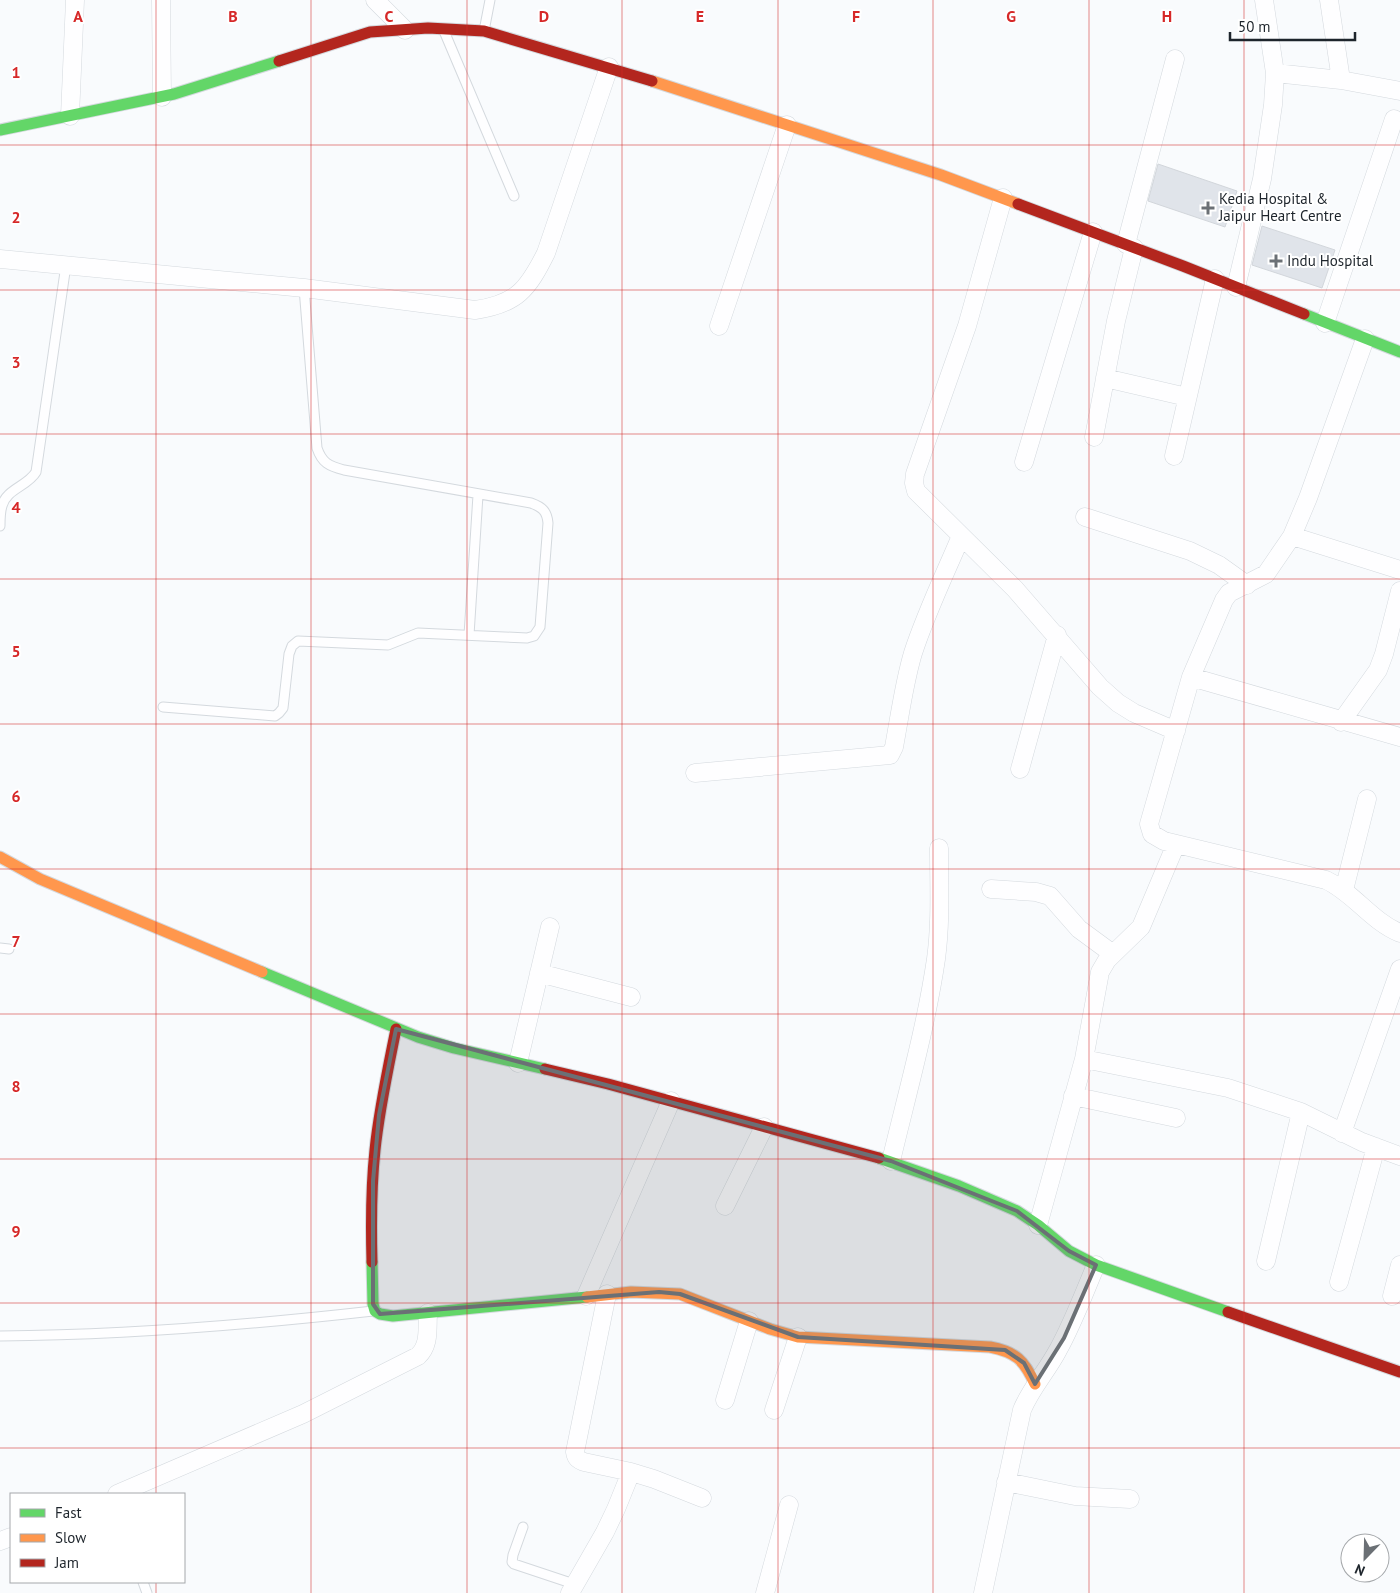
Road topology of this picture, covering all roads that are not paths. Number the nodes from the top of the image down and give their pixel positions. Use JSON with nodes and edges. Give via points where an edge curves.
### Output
{"nodes":[{"id":1,"x":75,"y":0,"type":"edge"},
{"id":2,"x":161,"y":0,"type":"edge"},
{"id":3,"x":490,"y":0,"type":"edge"},
{"id":4,"x":1264,"y":0,"type":"edge"},
{"id":5,"x":1329,"y":0,"type":"edge"},
{"id":6,"x":382,"y":3,"type":"edge"},
{"id":7,"x":444,"y":29,"type":"junction"},
{"id":8,"x":405,"y":30,"type":"junction"},
{"id":9,"x":484,"y":31,"type":"junction"},
{"id":10,"x":1175,"y":59,"type":"dead end"},
{"id":11,"x":609,"y":67,"type":"junction"},
{"id":12,"x":1275,"y":74,"type":"junction"},
{"id":13,"x":1340,"y":80,"type":"junction"},
{"id":14,"x":1400,"y":91,"type":"edge"},
{"id":15,"x":162,"y":97,"type":"junction"},
{"id":16,"x":70,"y":116,"type":"junction"},
{"id":17,"x":1394,"y":119,"type":"dead end"},
{"id":18,"x":788,"y":125,"type":"junction"},
{"id":19,"x":0,"y":130,"type":"edge"},
{"id":20,"x":514,"y":196,"type":"dead end"},
{"id":21,"x":1003,"y":198,"type":"junction"},
{"id":22,"x":1093,"y":232,"type":"junction"},
{"id":23,"x":1130,"y":246,"type":"junction"},
{"id":24,"x":0,"y":259,"type":"edge"},
{"id":25,"x":66,"y":265,"type":"junction"},
{"id":26,"x":1215,"y":279,"type":"junction"},
{"id":27,"x":1236,"y":287,"type":"junction"},
{"id":28,"x":304,"y":288,"type":"junction"},
{"id":29,"x":1325,"y":323,"type":"junction"},
{"id":30,"x":719,"y":326,"type":"dead end"},
{"id":31,"x":1365,"y":339,"type":"junction"},
{"id":32,"x":1400,"y":352,"type":"edge"},
{"id":33,"x":1105,"y":378,"type":"junction"},
{"id":34,"x":1187,"y":397,"type":"junction"},
{"id":35,"x":1094,"y":437,"type":"dead end"},
{"id":36,"x":1174,"y":456,"type":"dead end"},
{"id":37,"x":1024,"y":462,"type":"dead end"},
{"id":38,"x":478,"y":495,"type":"junction"},
{"id":39,"x":1085,"y":517,"type":"dead end"},
{"id":40,"x":0,"y":526,"type":"edge"},
{"id":41,"x":961,"y":536,"type":"junction"},
{"id":42,"x":1292,"y":536,"type":"junction"},
{"id":43,"x":1400,"y":570,"type":"edge"},
{"id":44,"x":1247,"y":585,"type":"junction"},
{"id":45,"x":1400,"y":591,"type":"edge"},
{"id":46,"x":468,"y":635,"type":"junction"},
{"id":47,"x":1057,"y":635,"type":"junction"},
{"id":48,"x":1191,"y":677,"type":"junction"},
{"id":49,"x":162,"y":707,"type":"dead end"},
{"id":50,"x":1341,"y":722,"type":"junction"},
{"id":51,"x":1176,"y":731,"type":"junction"},
{"id":52,"x":1400,"y":737,"type":"edge"},
{"id":53,"x":1020,"y":769,"type":"dead end"},
{"id":54,"x":695,"y":773,"type":"dead end"},
{"id":55,"x":1368,"y":799,"type":"dead end"},
{"id":56,"x":1176,"y":844,"type":"junction"},
{"id":57,"x":938,"y":848,"type":"dead end"},
{"id":58,"x":0,"y":857,"type":"edge"},
{"id":59,"x":991,"y":889,"type":"dead end"},
{"id":60,"x":1344,"y":890,"type":"junction"},
{"id":61,"x":550,"y":927,"type":"dead end"},
{"id":62,"x":1400,"y":933,"type":"edge"},
{"id":63,"x":1112,"y":954,"type":"junction"},
{"id":64,"x":1400,"y":969,"type":"edge"},
{"id":65,"x":539,"y":973,"type":"junction"},
{"id":66,"x":631,"y":997,"type":"dead end"},
{"id":67,"x":396,"y":1029,"type":"junction"},
{"id":68,"x":1084,"y":1059,"type":"junction"},
{"id":69,"x":518,"y":1063,"type":"junction"},
{"id":70,"x":1074,"y":1096,"type":"junction"},
{"id":71,"x":671,"y":1101,"type":"junction"},
{"id":72,"x":1302,"y":1112,"type":"junction"},
{"id":73,"x":1176,"y":1118,"type":"dead end"},
{"id":74,"x":764,"y":1127,"type":"junction"},
{"id":75,"x":1342,"y":1133,"type":"junction"},
{"id":76,"x":1376,"y":1148,"type":"junction"},
{"id":77,"x":1400,"y":1156,"type":"edge"},
{"id":78,"x":891,"y":1161,"type":"junction"},
{"id":79,"x":725,"y":1206,"type":"dead end"},
{"id":80,"x":1038,"y":1224,"type":"junction"},
{"id":81,"x":1266,"y":1261,"type":"dead end"},
{"id":82,"x":1096,"y":1265,"type":"junction"},
{"id":83,"x":1400,"y":1265,"type":"edge"},
{"id":84,"x":1339,"y":1282,"type":"dead end"},
{"id":85,"x":607,"y":1294,"type":"junction"},
{"id":86,"x":586,"y":1296,"type":"junction"},
{"id":87,"x":1392,"y":1296,"type":"dead end"},
{"id":88,"x":375,"y":1311,"type":"junction"},
{"id":89,"x":428,"y":1313,"type":"junction"},
{"id":90,"x":749,"y":1321,"type":"junction"},
{"id":91,"x":0,"y":1336,"type":"edge"},
{"id":92,"x":798,"y":1337,"type":"junction"},
{"id":93,"x":1400,"y":1372,"type":"edge"},
{"id":94,"x":1035,"y":1384,"type":"junction"},
{"id":95,"x":725,"y":1400,"type":"dead end"},
{"id":96,"x":774,"y":1410,"type":"dead end"},
{"id":97,"x":631,"y":1472,"type":"junction"},
{"id":98,"x":1006,"y":1482,"type":"junction"},
{"id":99,"x":120,"y":1493,"type":"edge"},
{"id":100,"x":702,"y":1498,"type":"dead end"},
{"id":101,"x":1130,"y":1499,"type":"dead end"},
{"id":102,"x":789,"y":1505,"type":"dead end"},
{"id":103,"x":523,"y":1527,"type":"dead end"},
{"id":104,"x":572,"y":1589,"type":"edge"},
{"id":105,"x":765,"y":1593,"type":"edge"},
{"id":106,"x":983,"y":1593,"type":"edge"}],
"edges":[{"from":1,"to":16,"type":"street"},
{"from":2,"to":15,"type":"street"},
{"from":3,"to":9,"type":"lane"},
{"from":4,"to":12,"type":"street"},
{"from":5,"to":13,"type":"street"},
{"from":6,"to":8,"type":"street"},
{"from":7,"to":8,"type":"street"},
{"from":7,"to":9,"type":"street"},
{"from":7,"to":20,"type":"lane"},
{"from":8,"to":15,"type":"street","via":[[370,32]]},
{"from":9,"to":11,"type":"street"},
{"from":10,"to":23,"type":"street"},
{"from":11,"to":18,"type":"street"},
{"from":11,"to":28,"type":"street","via":[[546,253],[533,279],[522,292],[492,308],[475,310]]},
{"from":12,"to":13,"type":"street"},
{"from":12,"to":27,"type":"street","via":[[1262,179]]},
{"from":13,"to":14,"type":"street"},
{"from":15,"to":16,"type":"street"},
{"from":16,"to":19,"type":"street"},
{"from":17,"to":29,"type":"street"},
{"from":18,"to":21,"type":"street"},
{"from":18,"to":30,"type":"street"},
{"from":21,"to":22,"type":"street"},
{"from":21,"to":41,"type":"street","via":[[967,326],[915,474],[916,491]]},
{"from":22,"to":23,"type":"street"},
{"from":22,"to":37,"type":"street"},
{"from":23,"to":26,"type":"street"},
{"from":23,"to":33,"type":"street"},
{"from":24,"to":25,"type":"street"},
{"from":25,"to":28,"type":"street"},
{"from":25,"to":40,"type":"lane","via":[[36,472],[33,478],[4,499]]},
{"from":26,"to":27,"type":"street"},
{"from":26,"to":34,"type":"street"},
{"from":27,"to":29,"type":"street"},
{"from":28,"to":38,"type":"lane","via":[[320,457],[326,464],[344,470]]},
{"from":29,"to":31,"type":"street"},
{"from":31,"to":32,"type":"street"},
{"from":31,"to":42,"type":"street"},
{"from":33,"to":34,"type":"street"},
{"from":33,"to":35,"type":"street"},
{"from":34,"to":36,"type":"street"},
{"from":38,"to":46,"type":"lane"},
{"from":38,"to":46,"type":"lane","via":[[539,506],[546,512],[542,621],[538,632],[527,638]]},
{"from":39,"to":44,"type":"street","via":[[1190,550],[1219,564]]},
{"from":41,"to":47,"type":"street"},
{"from":41,"to":54,"type":"street","via":[[913,654],[890,755]]},
{"from":42,"to":43,"type":"street"},
{"from":42,"to":44,"type":"street","via":[[1266,574]]},
{"from":44,"to":48,"type":"street","via":[[1229,593],[1224,600]]},
{"from":45,"to":50,"type":"street","via":[[1378,670]]},
{"from":46,"to":49,"type":"lane","via":[[418,633],[388,644],[298,641],[289,654],[283,708],[275,716]]},
{"from":47,"to":51,"type":"street","via":[[1100,687],[1118,703]]},
{"from":47,"to":53,"type":"street"},
{"from":48,"to":50,"type":"street"},
{"from":48,"to":51,"type":"street"},
{"from":50,"to":52,"type":"street"},
{"from":51,"to":56,"type":"street","via":[[1149,824],[1156,837]]},
{"from":55,"to":60,"type":"street"},
{"from":56,"to":60,"type":"street","via":[[1326,880]]},
{"from":56,"to":63,"type":"street","via":[[1141,927]]},
{"from":57,"to":78,"type":"street","via":[[936,958]]},
{"from":58,"to":67,"type":"street","via":[[40,879]]},
{"from":59,"to":63,"type":"street","via":[[1050,896],[1079,930]]},
{"from":60,"to":62,"type":"street","via":[[1383,924]]},
{"from":61,"to":65,"type":"street"},
{"from":63,"to":68,"type":"street","via":[[1100,972]]},
{"from":64,"to":75,"type":"street"},
{"from":65,"to":66,"type":"street"},
{"from":65,"to":69,"type":"street"},
{"from":67,"to":69,"type":"street","via":[[454,1048]]},
{"from":67,"to":88,"type":"street","via":[[375,1151],[370,1247]]},
{"from":68,"to":70,"type":"street"},
{"from":68,"to":72,"type":"street","via":[[1228,1088]]},
{"from":69,"to":71,"type":"street"},
{"from":70,"to":73,"type":"street"},
{"from":70,"to":80,"type":"street"},
{"from":71,"to":74,"type":"street"},
{"from":71,"to":86,"type":"street"},
{"from":72,"to":75,"type":"street"},
{"from":72,"to":81,"type":"street"},
{"from":74,"to":78,"type":"street"},
{"from":74,"to":79,"type":"street"},
{"from":75,"to":76,"type":"street"},
{"from":76,"to":77,"type":"street"},
{"from":76,"to":84,"type":"street"},
{"from":78,"to":80,"type":"street","via":[[997,1202]]},
{"from":80,"to":82,"type":"street","via":[[1069,1251]]},
{"from":82,"to":93,"type":"street"},
{"from":82,"to":94,"type":"street","via":[[1064,1338]]},
{"from":83,"to":87,"type":"street"},
{"from":85,"to":86,"type":"street"},
{"from":85,"to":90,"type":"street","via":[[680,1294]]},
{"from":85,"to":97,"type":"street","via":[[575,1452],[578,1460]]},
{"from":86,"to":89,"type":"street"},
{"from":88,"to":89,"type":"street","via":[[385,1316]]},
{"from":88,"to":91,"type":"lane","via":[[273,1322],[70,1335]]},
{"from":89,"to":99,"type":"street","via":[[427,1343],[418,1356],[303,1414]]},
{"from":90,"to":92,"type":"street"},
{"from":90,"to":95,"type":"street"},
{"from":92,"to":94,"type":"street","via":[[990,1347],[1016,1355]]},
{"from":92,"to":96,"type":"street"},
{"from":94,"to":98,"type":"street","via":[[1022,1410]]},
{"from":97,"to":100,"type":"street"},
{"from":97,"to":104,"type":"street","via":[[605,1532]]},
{"from":98,"to":101,"type":"street","via":[[1075,1496]]},
{"from":98,"to":106,"type":"street"},
{"from":102,"to":105,"type":"street"},
{"from":103,"to":104,"type":"lane","via":[[512,1559],[514,1564]]}]}
